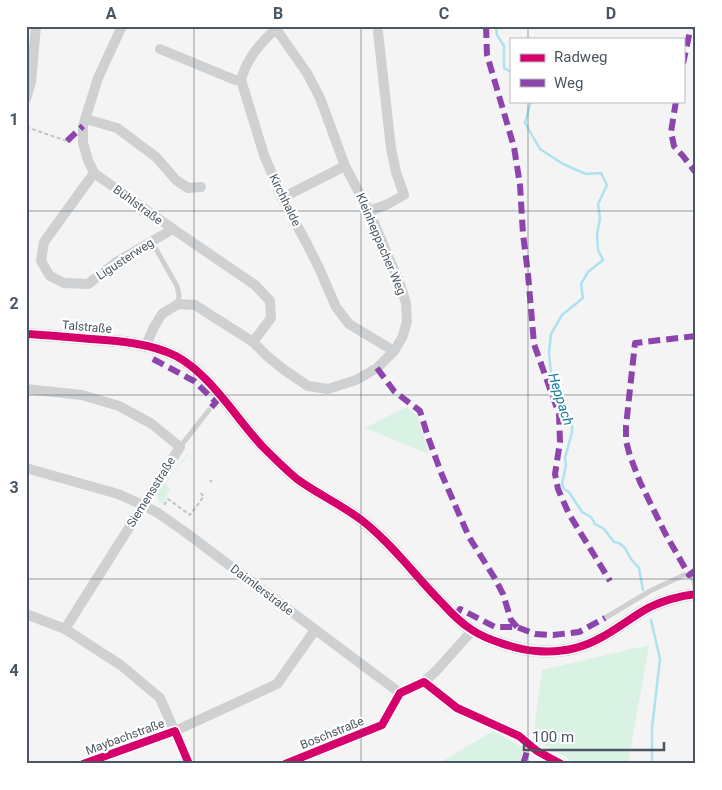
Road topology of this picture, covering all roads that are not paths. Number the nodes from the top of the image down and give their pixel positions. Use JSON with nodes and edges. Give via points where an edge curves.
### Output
{"nodes":[{"id":1,"x":36,"y":26,"type":"edge"},
{"id":2,"x":122,"y":26,"type":"edge"},
{"id":3,"x":275,"y":27,"type":"edge"},
{"id":4,"x":378,"y":32,"type":"dead end"},
{"id":5,"x":160,"y":49,"type":"dead end"},
{"id":6,"x":241,"y":80,"type":"junction"},
{"id":7,"x":26,"y":99,"type":"edge"},
{"id":8,"x":86,"y":119,"type":"junction"},
{"id":9,"x":345,"y":166,"type":"junction"},
{"id":10,"x":94,"y":173,"type":"junction"},
{"id":11,"x":201,"y":187,"type":"dead end"},
{"id":12,"x":282,"y":198,"type":"junction"},
{"id":13,"x":369,"y":211,"type":"junction"},
{"id":14,"x":172,"y":229,"type":"junction"},
{"id":15,"x":152,"y":242,"type":"junction"},
{"id":16,"x":178,"y":304,"type":"junction"},
{"id":17,"x":26,"y":334,"type":"edge"},
{"id":18,"x":253,"y":342,"type":"junction"},
{"id":19,"x":146,"y":345,"type":"junction"},
{"id":20,"x":394,"y":352,"type":"junction"},
{"id":21,"x":26,"y":388,"type":"edge"},
{"id":22,"x":209,"y":410,"type":"dead end"},
{"id":23,"x":180,"y":447,"type":"junction"},
{"id":24,"x":26,"y":468,"type":"edge"},
{"id":25,"x":143,"y":505,"type":"junction"},
{"id":26,"x":696,"y":589,"type":"edge"},
{"id":27,"x":696,"y":594,"type":"edge"},
{"id":28,"x":26,"y":614,"type":"edge"},
{"id":29,"x":605,"y":618,"type":"dead end"},
{"id":30,"x":65,"y":630,"type":"junction"},
{"id":31,"x":315,"y":630,"type":"junction"},
{"id":32,"x":472,"y":631,"type":"junction"},
{"id":33,"x":400,"y":693,"type":"junction"},
{"id":34,"x":175,"y":731,"type":"junction"},
{"id":35,"x":83,"y":764,"type":"edge"},
{"id":36,"x":189,"y":764,"type":"edge"},
{"id":37,"x":284,"y":764,"type":"edge"}],
"edges":[{"from":1,"to":7,"type":"street"},
{"from":2,"to":8,"type":"street","via":[[98,78]]},
{"from":3,"to":6,"type":"street","via":[[258,47]]},
{"from":3,"to":9,"type":"street","name":"Kleinheppacher Weg","via":[[320,98]]},
{"from":4,"to":13,"type":"street","via":[[391,148],[404,195]]},
{"from":5,"to":6,"type":"street"},
{"from":6,"to":12,"type":"street","name":"Kirchhalde","via":[[264,155]]},
{"from":8,"to":10,"type":"street","via":[[83,143]]},
{"from":8,"to":11,"type":"street","via":[[117,128],[156,158],[176,180],[188,188]]},
{"from":9,"to":12,"type":"street"},
{"from":9,"to":13,"type":"street","name":"Kleinheppacher Weg"},
{"from":10,"to":14,"type":"street","name":"Bühlstraße"},
{"from":10,"to":15,"type":"street","name":"Ligusterweg","via":[[44,242],[41,261],[50,276],[64,284],[88,284],[118,261]]},
{"from":12,"to":20,"type":"street","name":"Kirchhalde","via":[[336,307],[349,324]]},
{"from":13,"to":20,"type":"street","name":"Kleinheppacher Weg","via":[[406,303],[407,322]]},
{"from":14,"to":15,"type":"street","name":"Ligusterweg"},
{"from":14,"to":18,"type":"street","name":"Bühlstraße","via":[[255,285],[270,301],[271,318]]},
{"from":15,"to":16,"type":"lane","via":[[176,286]]},
{"from":16,"to":18,"type":"street","name":"Kleinheppacher Weg","via":[[195,305]]},
{"from":16,"to":19,"type":"street","via":[[162,314]]},
{"from":17,"to":19,"type":"street","name":"Talstraße"},
{"from":18,"to":20,"type":"street","name":"Kleinheppacher Weg","via":[[272,361],[308,386],[328,389],[356,380],[377,368]]},
{"from":19,"to":32,"type":"street","name":"Talstraße","via":[[176,357],[199,373],[277,461],[364,522]]},
{"from":21,"to":23,"type":"street","name":"Siemensstraße","via":[[82,395],[119,406],[152,424]]},
{"from":22,"to":23,"type":"lane"},
{"from":23,"to":25,"type":"street","name":"Siemensstraße"},
{"from":24,"to":25,"type":"street","name":"Daimlerstraße","via":[[118,494]]},
{"from":25,"to":30,"type":"street","name":"Siemensstraße"},
{"from":25,"to":31,"type":"street","name":"Daimlerstraße","via":[[187,530]]},
{"from":26,"to":29,"type":"lane","via":[[693,578],[684,575]]},
{"from":27,"to":32,"type":"street","name":"Talstraße","via":[[660,602],[595,641],[557,652],[512,647]]},
{"from":28,"to":30,"type":"street"},
{"from":30,"to":34,"type":"street","via":[[122,666],[160,698]]},
{"from":31,"to":33,"type":"street","name":"Daimlerstraße"},
{"from":31,"to":34,"type":"street","name":"Maybachstraße","via":[[277,684]]},
{"from":32,"to":33,"type":"street","via":[[424,682]]},
{"from":33,"to":37,"type":"street","name":"Boschstraße","via":[[382,725]]},
{"from":34,"to":35,"type":"street","name":"Maybachstraße"},
{"from":34,"to":36,"type":"street"}]}
